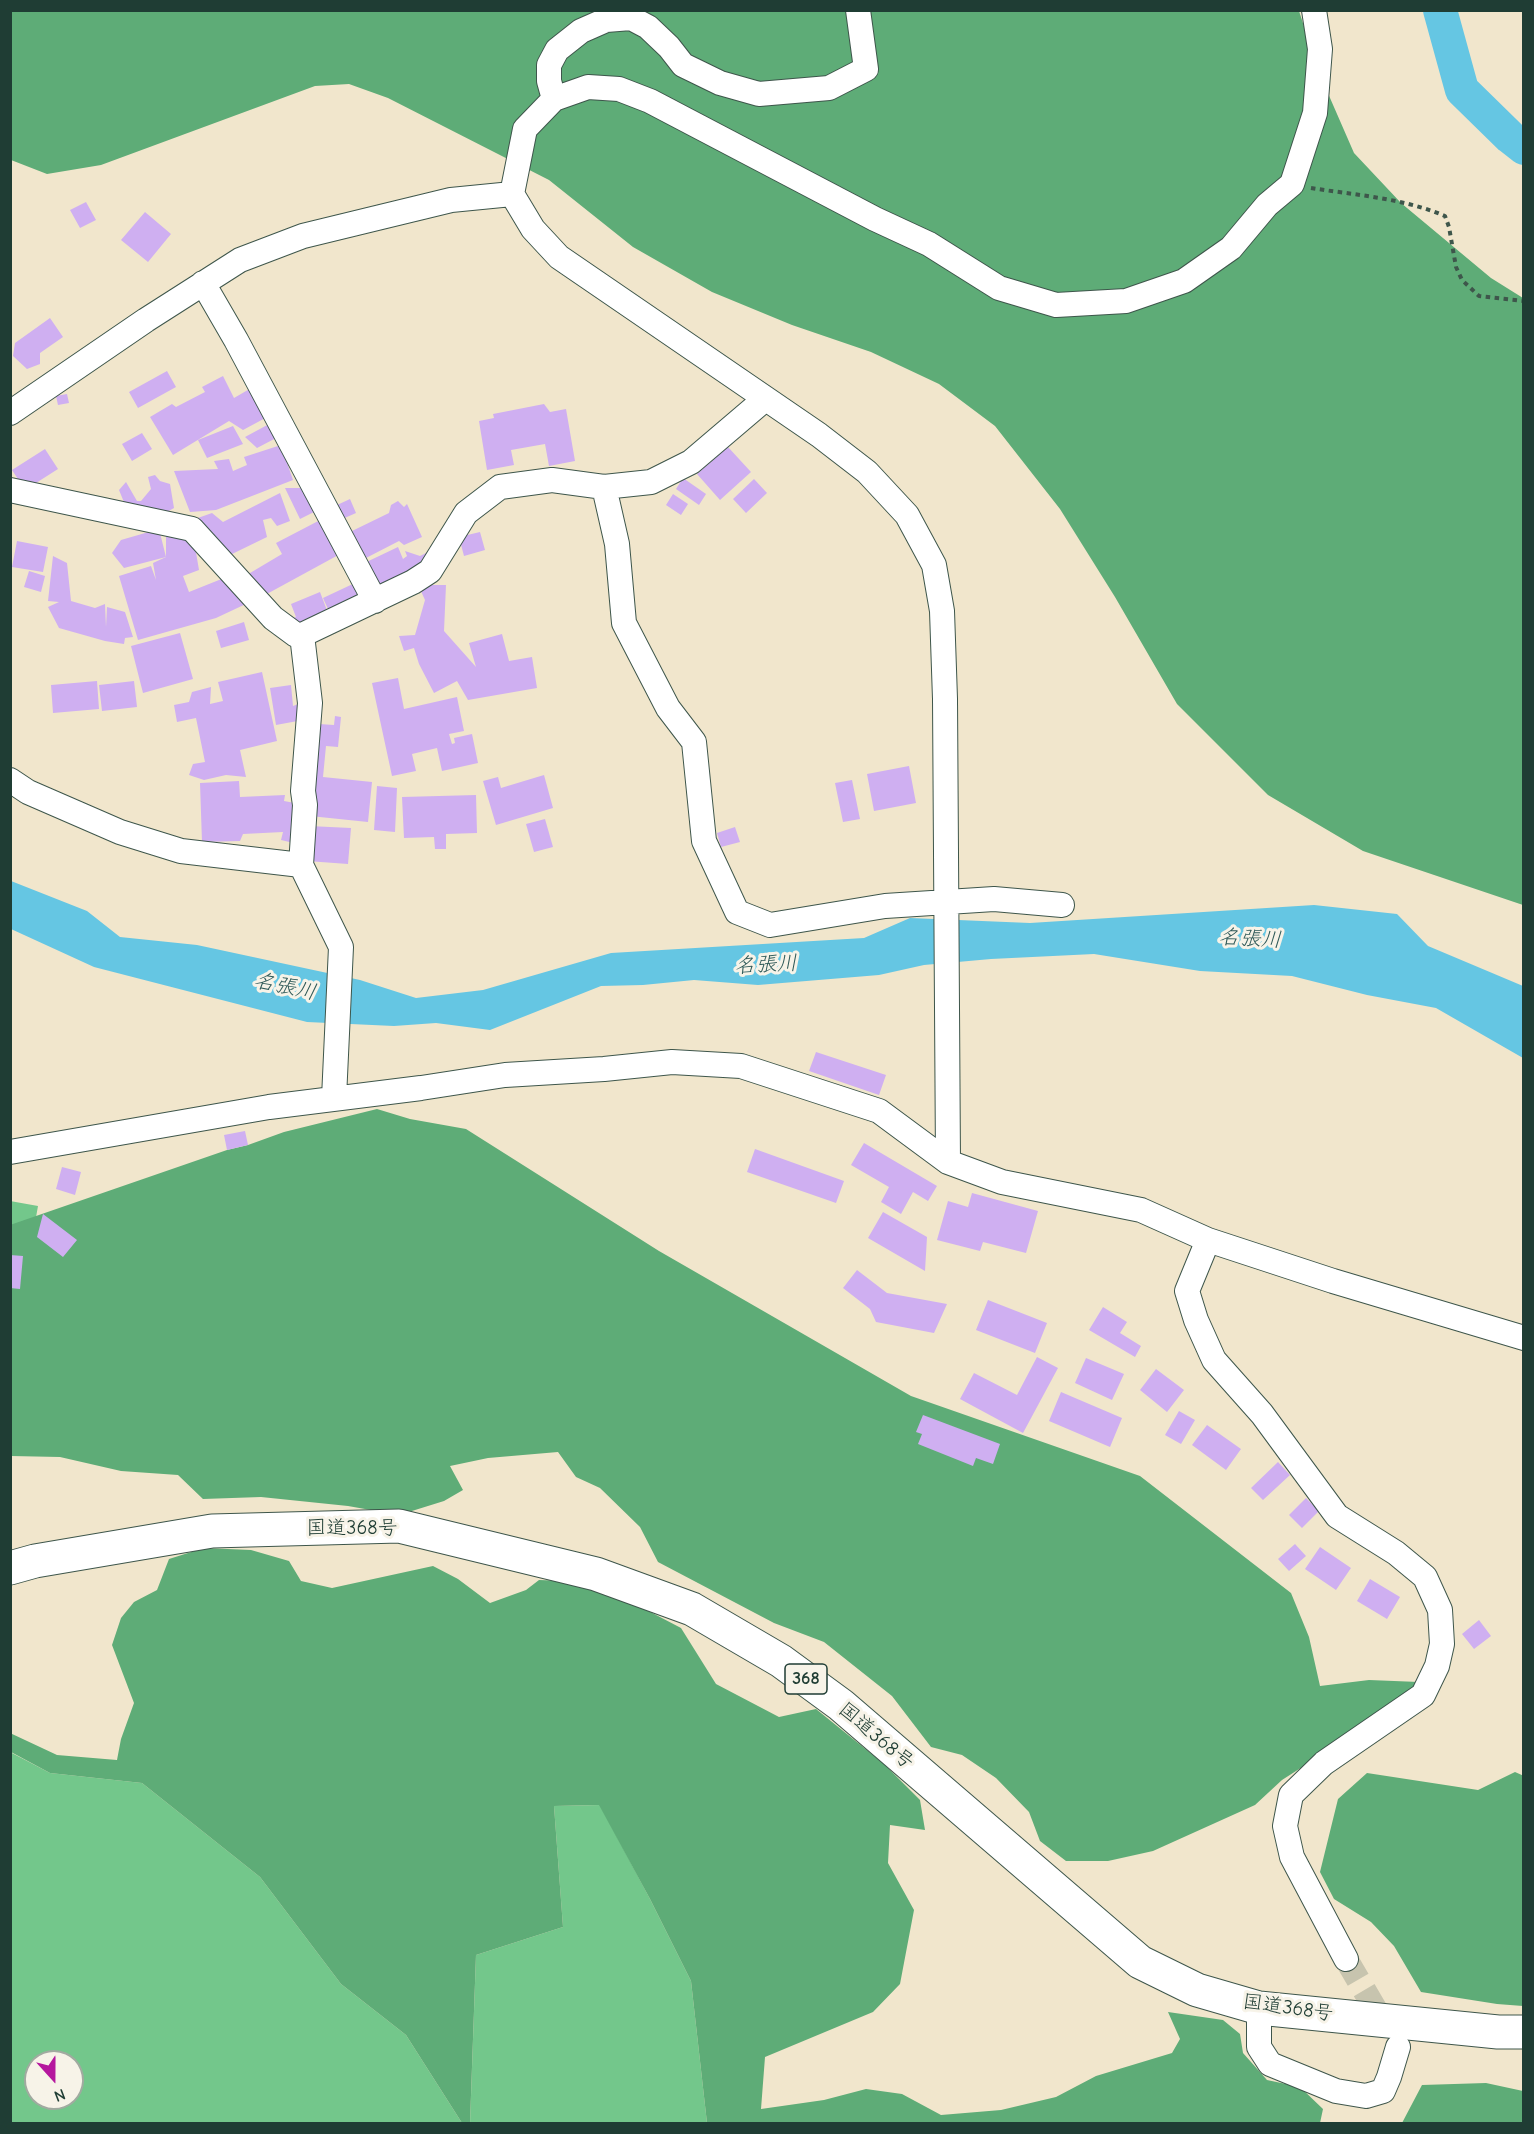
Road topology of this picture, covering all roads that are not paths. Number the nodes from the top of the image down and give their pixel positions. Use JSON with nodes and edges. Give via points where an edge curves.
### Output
{"nodes":[{"id":1,"x":858,"y":10,"type":"edge"},
{"id":2,"x":1314,"y":10,"type":"edge"},
{"id":3,"x":554,"y":99,"type":"junction"},
{"id":4,"x":512,"y":194,"type":"junction"},
{"id":5,"x":202,"y":282,"type":"junction"},
{"id":6,"x":765,"y":399,"type":"junction"},
{"id":7,"x":10,"y":413,"type":"edge"},
{"id":8,"x":604,"y":487,"type":"junction"},
{"id":9,"x":10,"y":490,"type":"edge"},
{"id":10,"x":375,"y":601,"type":"junction"},
{"id":11,"x":302,"y":635,"type":"junction"},
{"id":12,"x":10,"y":780,"type":"edge"},
{"id":13,"x":301,"y":865,"type":"junction"},
{"id":14,"x":946,"y":902,"type":"junction"},
{"id":15,"x":1062,"y":905,"type":"dead end"},
{"id":16,"x":334,"y":1098,"type":"junction"},
{"id":17,"x":10,"y":1152,"type":"edge"},
{"id":18,"x":948,"y":1161,"type":"junction"},
{"id":19,"x":1208,"y":1240,"type":"junction"},
{"id":20,"x":1524,"y":1338,"type":"edge"},
{"id":21,"x":10,"y":1568,"type":"edge"},
{"id":22,"x":1346,"y":1959,"type":"tunnel mouth"},
{"id":23,"x":1259,"y":2008,"type":"junction"},
{"id":24,"x":1524,"y":2032,"type":"edge"},
{"id":25,"x":1398,"y":2047,"type":"dead end"}],
"edges":[{"from":1,"to":3,"type":"street","via":[[866,69],[829,88],[759,94],[720,83],[683,65],[648,27],[631,18],[606,20],[557,50],[549,65]]},
{"from":2,"to":3,"type":"street","via":[[1320,49],[1315,113],[1292,184],[1267,205],[1231,248],[1184,281],[1126,301],[1056,305],[999,288],[929,244],[650,101],[619,89],[588,87]]},
{"from":3,"to":4,"type":"street","via":[[525,129]]},
{"from":4,"to":5,"type":"street","via":[[451,200],[303,236],[240,260]]},
{"from":4,"to":6,"type":"street","via":[[533,229],[560,257]]},
{"from":5,"to":7,"type":"street"},
{"from":5,"to":10,"type":"street"},
{"from":6,"to":8,"type":"street","via":[[691,462],[651,482]]},
{"from":6,"to":14,"type":"street","via":[[867,472],[907,515],[933,565],[942,611],[945,688]]},
{"from":8,"to":10,"type":"street","via":[[552,480],[500,487],[466,513],[430,571]]},
{"from":8,"to":14,"type":"street","via":[[617,544],[624,623],[668,708],[693,742],[704,841],[737,912],[771,925],[885,906]]},
{"from":9,"to":11,"type":"street","via":[[192,529],[273,618],[296,635]]},
{"from":10,"to":11,"type":"street"},
{"from":11,"to":13,"type":"street","via":[[310,703]]},
{"from":12,"to":13,"type":"street","via":[[28,792],[120,832],[181,851]]},
{"from":13,"to":16,"type":"street","via":[[341,947]]},
{"from":14,"to":15,"type":"street","via":[[994,899]]},
{"from":14,"to":18,"type":"street"},
{"from":16,"to":17,"type":"street"},
{"from":16,"to":18,"type":"street","via":[[505,1075],[672,1062],[741,1066],[879,1111]]},
{"from":18,"to":19,"type":"street","via":[[1002,1182],[1142,1210]]},
{"from":19,"to":20,"type":"street"},
{"from":19,"to":22,"type":"street","via":[[1186,1292],[1214,1360],[1262,1414],[1336,1516],[1396,1553],[1425,1577],[1440,1610],[1442,1644],[1423,1695],[1324,1763],[1291,1795],[1285,1826],[1292,1857]]},
{"from":21,"to":23,"type":"highway","name":"国道368号","number":"368","via":[[212,1531],[399,1526],[596,1574],[692,1609],[781,1661],[841,1706],[1140,1962],[1197,1990]]},
{"from":23,"to":24,"type":"highway","name":"国道368号","number":"368"},
{"from":23,"to":25,"type":"street","via":[[1259,2047],[1270,2064],[1336,2091],[1366,2096],[1383,2091]]}]}
